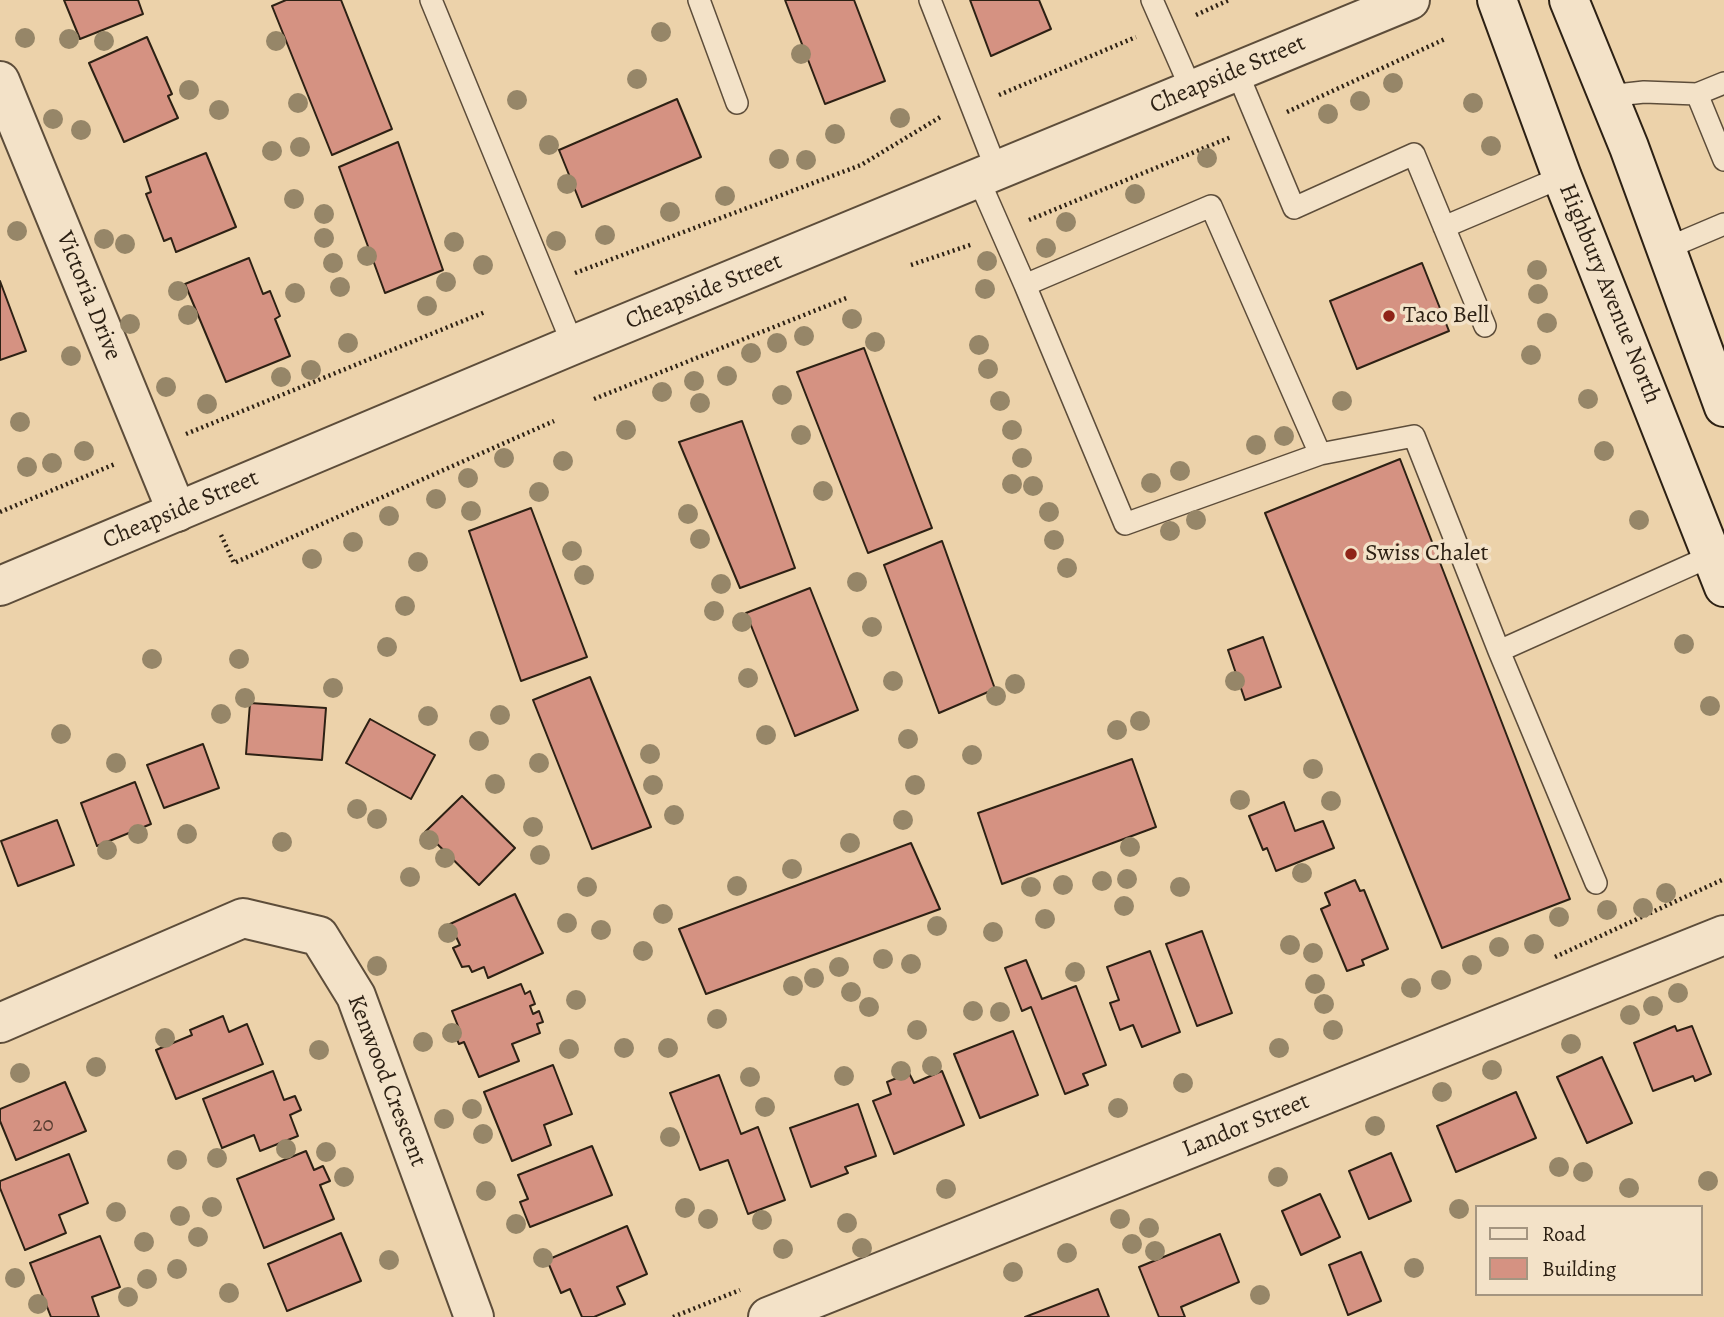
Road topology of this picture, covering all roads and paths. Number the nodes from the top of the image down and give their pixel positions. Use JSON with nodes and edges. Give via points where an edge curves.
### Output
{"nodes":[{"id":1,"x":431,"y":0,"type":"edge"},
{"id":2,"x":699,"y":0,"type":"edge"},
{"id":3,"x":930,"y":0,"type":"edge"},
{"id":4,"x":1152,"y":0,"type":"edge"},
{"id":5,"x":1229,"y":0,"type":"edge"},
{"id":6,"x":1410,"y":0,"type":"edge"},
{"id":7,"x":1497,"y":0,"type":"edge"},
{"id":8,"x":1569,"y":0,"type":"edge"},
{"id":9,"x":1353,"y":11,"type":"edge"},
{"id":10,"x":1196,"y":15,"type":"dead end"},
{"id":11,"x":1143,"y":34,"type":"dead end"},
{"id":12,"x":1237,"y":72,"type":"junction"},
{"id":13,"x":0,"y":81,"type":"edge"},
{"id":14,"x":1724,"y":83,"type":"edge"},
{"id":15,"x":1192,"y":91,"type":"junction"},
{"id":16,"x":1697,"y":94,"type":"junction"},
{"id":17,"x":1608,"y":96,"type":"junction"},
{"id":18,"x":994,"y":97,"type":"dead end"},
{"id":19,"x":737,"y":103,"type":"dead end"},
{"id":20,"x":943,"y":116,"type":"dead end"},
{"id":21,"x":13,"y":150,"type":"edge"},
{"id":22,"x":1724,"y":160,"type":"edge"},
{"id":23,"x":987,"y":175,"type":"junction"},
{"id":24,"x":1562,"y":177,"type":"junction"},
{"id":25,"x":1724,"y":224,"type":"edge"},
{"id":26,"x":1444,"y":227,"type":"junction"},
{"id":27,"x":980,"y":241,"type":"dead end"},
{"id":28,"x":1665,"y":249,"type":"junction"},
{"id":29,"x":911,"y":265,"type":"dead end"},
{"id":30,"x":575,"y":273,"type":"dead end"},
{"id":31,"x":1025,"y":285,"type":"junction"},
{"id":32,"x":849,"y":297,"type":"dead end"},
{"id":33,"x":485,"y":312,"type":"dead end"},
{"id":34,"x":1485,"y":326,"type":"dead end"},
{"id":35,"x":573,"y":345,"type":"junction"},
{"id":36,"x":594,"y":399,"type":"dead end"},
{"id":37,"x":1724,"y":407,"type":"edge"},
{"id":38,"x":554,"y":421,"type":"dead end"},
{"id":39,"x":185,"y":435,"type":"dead end"},
{"id":40,"x":1320,"y":454,"type":"junction"},
{"id":41,"x":128,"y":459,"type":"dead end"},
{"id":42,"x":0,"y":512,"type":"edge"},
{"id":43,"x":177,"y":512,"type":"junction"},
{"id":44,"x":220,"y":533,"type":"dead end"},
{"id":45,"x":1720,"y":564,"type":"edge"},
{"id":46,"x":0,"y":586,"type":"edge"},
{"id":47,"x":1499,"y":651,"type":"junction"},
{"id":48,"x":1596,"y":883,"type":"dead end"},
{"id":49,"x":1724,"y":936,"type":"edge"},
{"id":50,"x":0,"y":1023,"type":"edge"},
{"id":51,"x":474,"y":1317,"type":"edge"},
{"id":52,"x":768,"y":1317,"type":"edge"}],
"edges":[{"from":1,"to":35,"type":"lane"},
{"from":2,"to":19,"type":"lane"},
{"from":3,"to":23,"type":"lane"},
{"from":4,"to":15,"type":"lane"},
{"from":5,"to":10,"type":"path"},
{"from":6,"to":9,"type":"street","name":"Cheapside Street"},
{"from":7,"to":24,"type":"street","name":"Highbury Avenue North"},
{"from":8,"to":17,"type":"street"},
{"from":9,"to":12,"type":"street","name":"Cheapside Street"},
{"from":11,"to":18,"type":"path"},
{"from":12,"to":15,"type":"street","name":"Cheapside Street"},
{"from":12,"to":26,"type":"lane","via":[[1294,208],[1414,154]]},
{"from":13,"to":21,"type":"street","name":"Victoria Drive"},
{"from":14,"to":16,"type":"lane"},
{"from":15,"to":23,"type":"street","name":"Cheapside Street"},
{"from":16,"to":17,"type":"lane"},
{"from":16,"to":22,"type":"lane"},
{"from":17,"to":28,"type":"street"},
{"from":20,"to":30,"type":"path","via":[[861,165]]},
{"from":21,"to":43,"type":"street","name":"Victoria Drive"},
{"from":23,"to":31,"type":"lane"},
{"from":23,"to":35,"type":"street","name":"Cheapside Street"},
{"from":24,"to":26,"type":"lane"},
{"from":24,"to":45,"type":"street","name":"Highbury Avenue North"},
{"from":25,"to":28,"type":"lane"},
{"from":26,"to":34,"type":"lane"},
{"from":27,"to":29,"type":"path"},
{"from":28,"to":37,"type":"street"},
{"from":31,"to":40,"type":"lane","via":[[1125,524]]},
{"from":31,"to":40,"type":"lane","via":[[1211,206]]},
{"from":32,"to":36,"type":"path"},
{"from":33,"to":39,"type":"path"},
{"from":35,"to":43,"type":"street","name":"Cheapside Street"},
{"from":38,"to":44,"type":"path","via":[[234,563]]},
{"from":40,"to":47,"type":"lane","via":[[1414,436]]},
{"from":41,"to":42,"type":"path"},
{"from":43,"to":46,"type":"street","name":"Cheapside Street"},
{"from":45,"to":47,"type":"lane"},
{"from":47,"to":48,"type":"lane"},
{"from":49,"to":52,"type":"street","name":"Landor Street"},
{"from":50,"to":51,"type":"street","name":"Kenwood Crescent","via":[[243,918],[319,936],[356,996]]}]}
